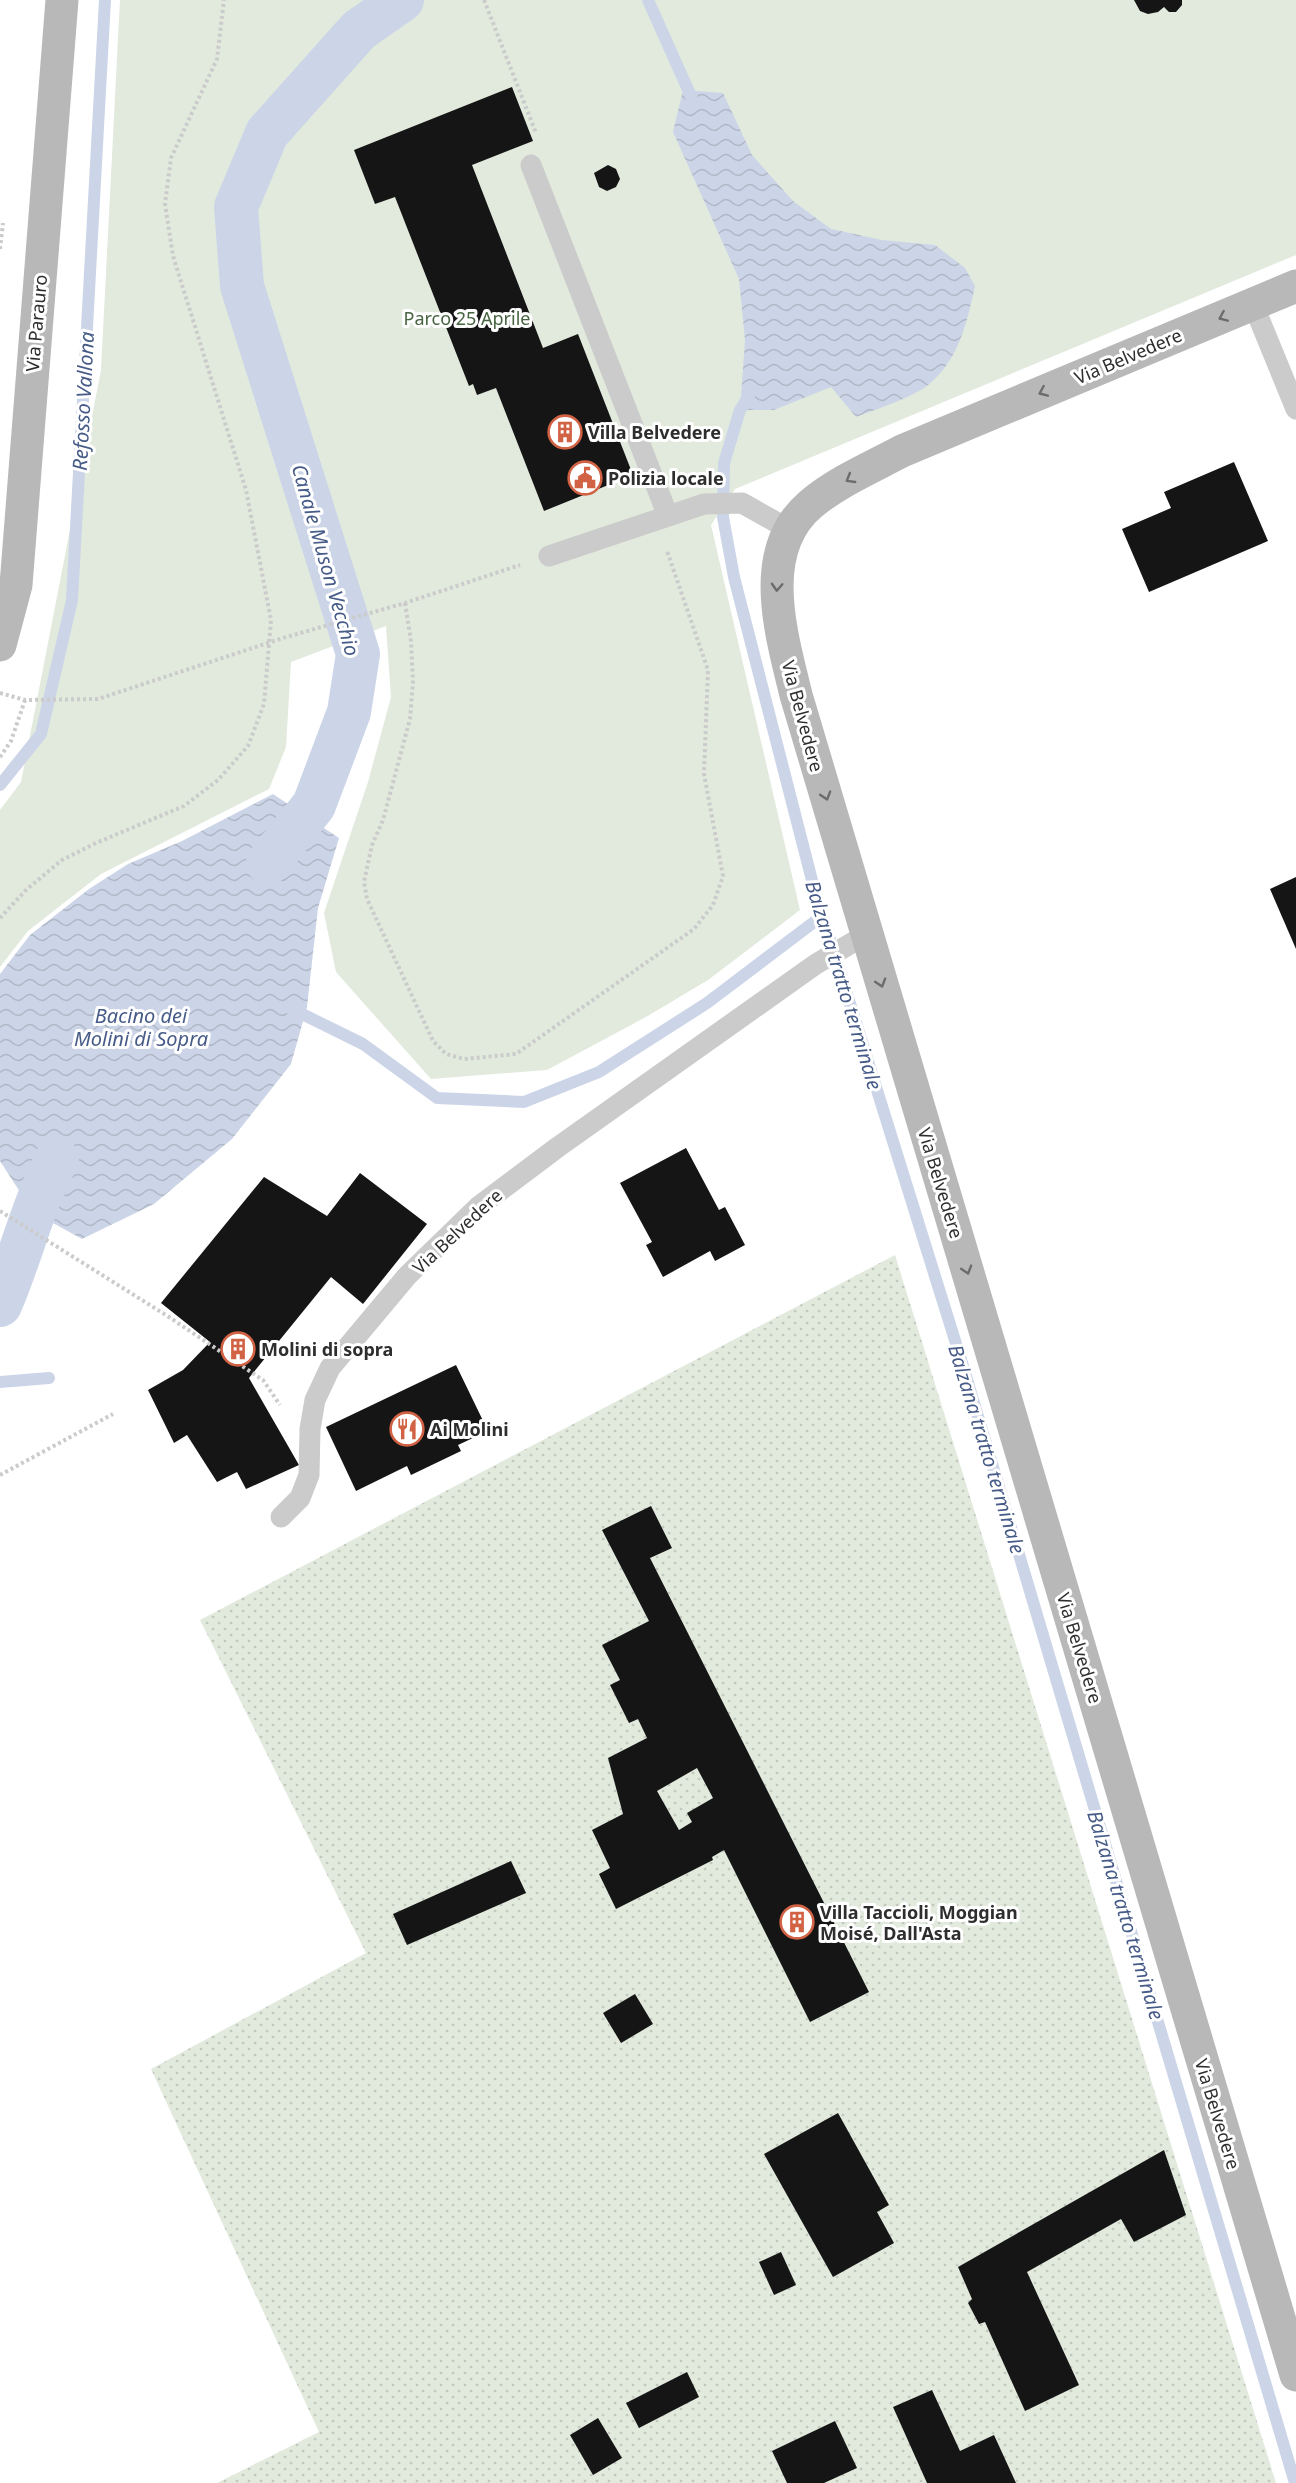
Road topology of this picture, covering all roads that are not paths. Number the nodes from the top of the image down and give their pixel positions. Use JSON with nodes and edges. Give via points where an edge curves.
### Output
{"nodes":[{"id":1,"x":62,"y":0,"type":"edge"},
{"id":2,"x":531,"y":165,"type":"road end"},
{"id":3,"x":1296,"y":286,"type":"edge"},
{"id":4,"x":1253,"y":304,"type":"junction"},
{"id":5,"x":1296,"y":409,"type":"edge"},
{"id":6,"x":662,"y":517,"type":"junction"},
{"id":7,"x":790,"y":530,"type":"junction"},
{"id":8,"x":549,"y":556,"type":"road end"},
{"id":9,"x":0,"y":645,"type":"edge"},
{"id":10,"x":860,"y":937,"type":"junction"},
{"id":11,"x":281,"y":1517,"type":"dead end"},
{"id":12,"x":1296,"y":2375,"type":"edge"}],
"edges":[{"from":1,"to":9,"type":"street","name":"Via Parauro","via":[[16,585]]},
{"from":2,"to":6,"type":"lane"},
{"from":3,"to":4,"type":"street","name":"Via Belvedere"},
{"from":4,"to":5,"type":"lane"},
{"from":4,"to":7,"type":"street","name":"Via Belvedere","one_way":true,"via":[[902,451],[810,505]]},
{"from":6,"to":7,"type":"lane","via":[[704,504],[742,503]]},
{"from":6,"to":8,"type":"lane"},
{"from":7,"to":10,"type":"street","name":"Via Belvedere","one_way":true,"via":[[775,587],[778,622]]},
{"from":10,"to":11,"type":"lane","name":"Via Belvedere","via":[[558,1147],[478,1207],[407,1276],[330,1368],[315,1400],[309,1475],[300,1498]]},
{"from":10,"to":12,"type":"street","name":"Via Belvedere","one_way":true}]}
